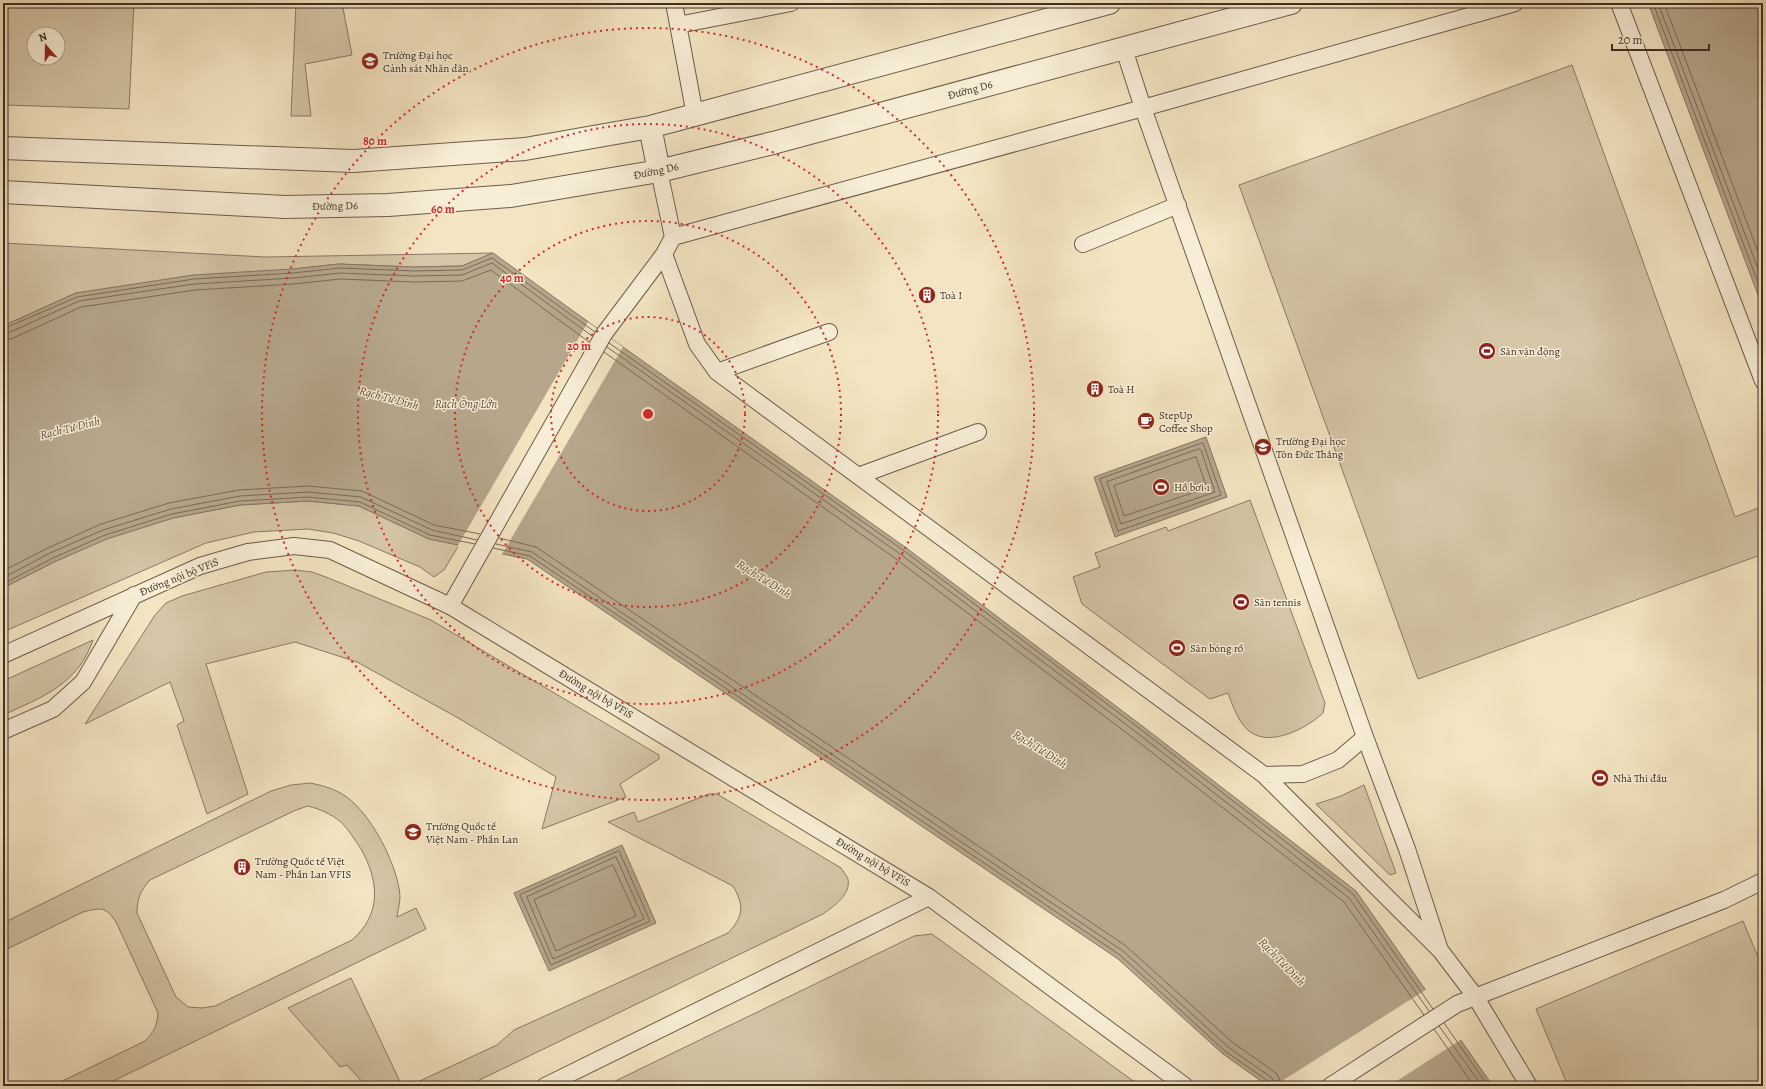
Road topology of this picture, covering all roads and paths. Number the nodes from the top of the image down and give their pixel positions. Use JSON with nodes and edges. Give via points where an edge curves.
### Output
{"nodes":[{"id":1,"x":674,"y":3,"type":"edge"},
{"id":2,"x":791,"y":3,"type":"edge"},
{"id":3,"x":1109,"y":3,"type":"edge"},
{"id":4,"x":1291,"y":3,"type":"edge"},
{"id":5,"x":1514,"y":3,"type":"edge"},
{"id":6,"x":1619,"y":3,"type":"edge"},
{"id":7,"x":678,"y":25,"type":"junction"},
{"id":8,"x":1124,"y":49,"type":"junction"},
{"id":9,"x":1144,"y":108,"type":"junction"},
{"id":10,"x":695,"y":115,"type":"junction"},
{"id":11,"x":650,"y":127,"type":"junction"},
{"id":12,"x":3,"y":148,"type":"edge"},
{"id":13,"x":658,"y":171,"type":"junction"},
{"id":14,"x":3,"y":192,"type":"edge"},
{"id":15,"x":1178,"y":205,"type":"junction"},
{"id":16,"x":673,"y":237,"type":"junction"},
{"id":17,"x":1083,"y":244,"type":"dead end"},
{"id":18,"x":664,"y":254,"type":"junction"},
{"id":19,"x":829,"y":332,"type":"dead end"},
{"id":20,"x":717,"y":372,"type":"junction"},
{"id":21,"x":1763,"y":381,"type":"edge"},
{"id":22,"x":978,"y":432,"type":"dead end"},
{"id":23,"x":858,"y":476,"type":"junction"},
{"id":24,"x":134,"y":594,"type":"junction"},
{"id":25,"x":450,"y":606,"type":"junction"},
{"id":26,"x":3,"y":655,"type":"edge"},
{"id":27,"x":3,"y":731,"type":"edge"},
{"id":28,"x":1365,"y":737,"type":"junction"},
{"id":29,"x":1264,"y":775,"type":"junction"},
{"id":30,"x":1763,"y":881,"type":"edge"},
{"id":31,"x":929,"y":897,"type":"junction"},
{"id":32,"x":1440,"y":950,"type":"junction"},
{"id":33,"x":1475,"y":996,"type":"junction"},
{"id":34,"x":545,"y":1086,"type":"edge"},
{"id":35,"x":1185,"y":1086,"type":"edge"},
{"id":36,"x":1330,"y":1086,"type":"edge"},
{"id":37,"x":1529,"y":1086,"type":"edge"}],
"edges":[{"from":1,"to":7,"type":"lane"},
{"from":2,"to":7,"type":"lane"},
{"from":3,"to":10,"type":"street"},
{"from":4,"to":8,"type":"street","name":"Đường D6"},
{"from":5,"to":9,"type":"lane"},
{"from":6,"to":21,"type":"lane"},
{"from":7,"to":10,"type":"lane"},
{"from":8,"to":9,"type":"lane"},
{"from":8,"to":13,"type":"street","name":"Đường D6","via":[[773,143]]},
{"from":9,"to":15,"type":"lane"},
{"from":9,"to":16,"type":"lane"},
{"from":10,"to":11,"type":"street"},
{"from":11,"to":12,"type":"street","via":[[525,149],[353,161]]},
{"from":11,"to":13,"type":"street"},
{"from":13,"to":14,"type":"street","name":"Đường D6","via":[[511,196],[388,205],[286,207]]},
{"from":13,"to":16,"type":"lane"},
{"from":15,"to":17,"type":"lane"},
{"from":15,"to":28,"type":"lane"},
{"from":16,"to":18,"type":"lane"},
{"from":18,"to":20,"type":"lane","via":[[698,344]]},
{"from":18,"to":25,"type":"lane","via":[[604,334]]},
{"from":19,"to":20,"type":"lane"},
{"from":20,"to":23,"type":"lane"},
{"from":22,"to":23,"type":"lane"},
{"from":23,"to":29,"type":"lane"},
{"from":24,"to":25,"type":"lane","name":"Đường nội bộ VFiS","via":[[200,566],[248,552],[294,546],[330,550]]},
{"from":24,"to":26,"type":"lane","name":"Đường nội bộ VFiS"},
{"from":24,"to":27,"type":"lane","name":"Đường nội bộ VFiS","via":[[83,682],[53,709]]},
{"from":25,"to":31,"type":"lane","name":"Đường nội bộ VFiS"},
{"from":28,"to":29,"type":"lane","via":[[1338,760],[1303,774]]},
{"from":28,"to":32,"type":"lane"},
{"from":29,"to":32,"type":"lane"},
{"from":30,"to":33,"type":"lane","via":[[1724,900]]},
{"from":31,"to":34,"type":"lane"},
{"from":31,"to":35,"type":"lane","name":"Đường nội bộ VFiS"},
{"from":32,"to":33,"type":"lane"},
{"from":33,"to":36,"type":"lane","via":[[1458,1004]]},
{"from":33,"to":37,"type":"lane"}]}
